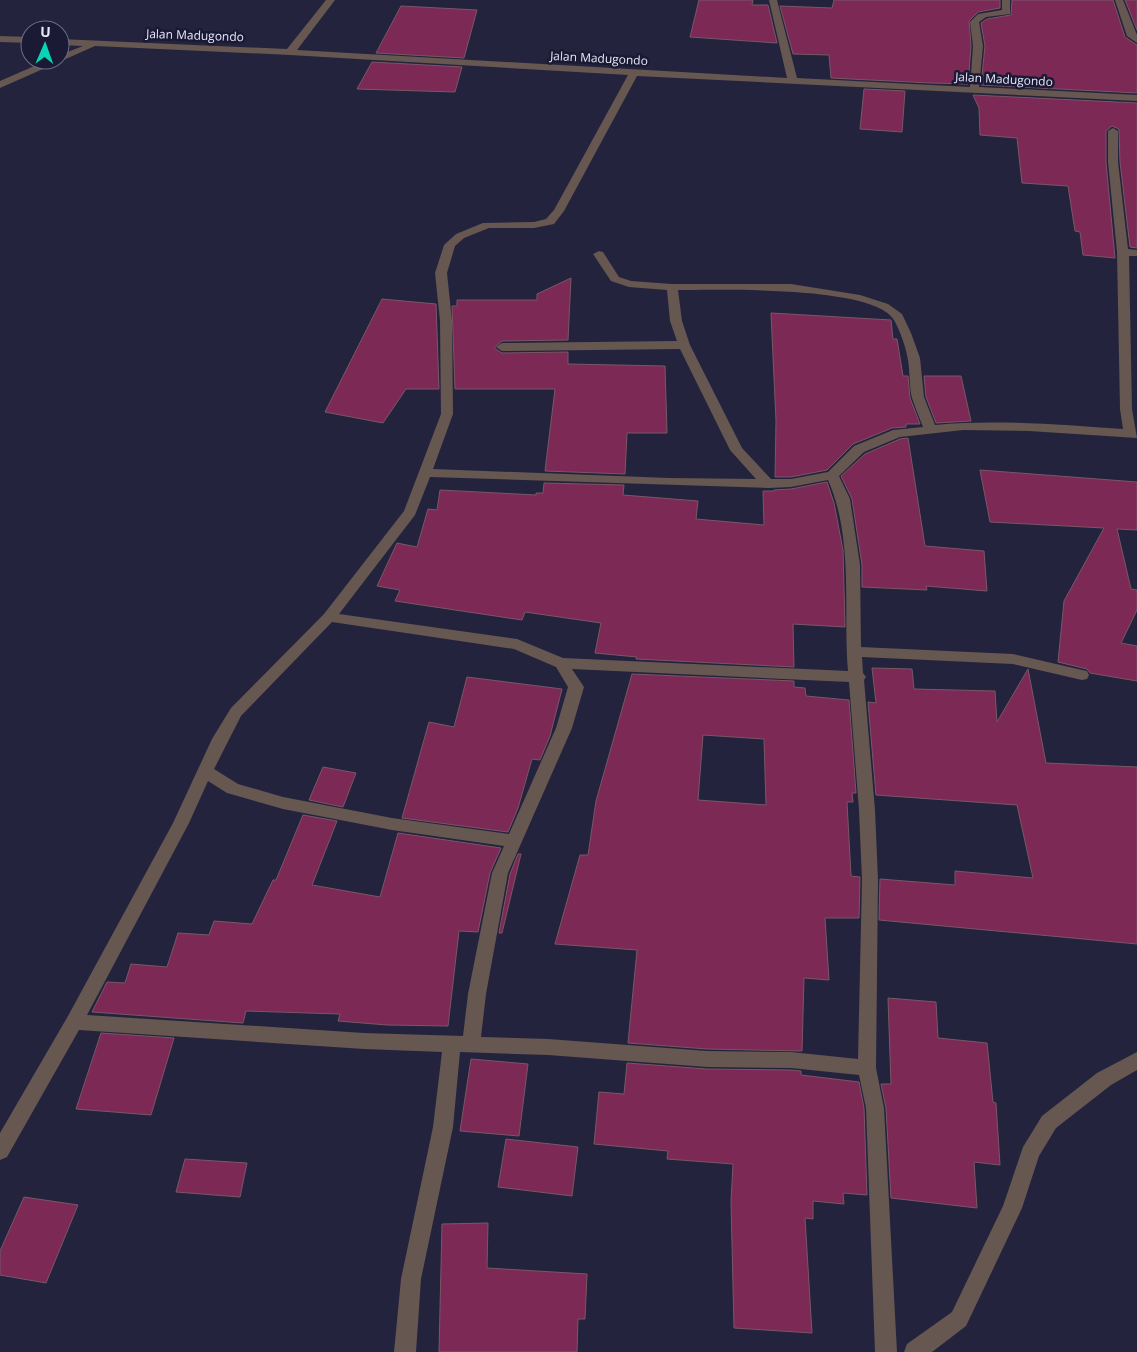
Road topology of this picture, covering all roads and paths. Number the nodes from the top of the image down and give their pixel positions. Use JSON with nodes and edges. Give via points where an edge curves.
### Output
{"nodes":[{"id":1,"x":332,"y":0,"type":"edge"},
{"id":2,"x":774,"y":0,"type":"edge"},
{"id":3,"x":1006,"y":0,"type":"edge"},
{"id":4,"x":1120,"y":0,"type":"edge"},
{"id":5,"x":0,"y":39,"type":"edge"},
{"id":6,"x":20,"y":40,"type":"edge"},
{"id":7,"x":1137,"y":40,"type":"edge"},
{"id":8,"x":70,"y":43,"type":"edge"},
{"id":9,"x":96,"y":44,"type":"junction"},
{"id":10,"x":290,"y":52,"type":"junction"},
{"id":11,"x":70,"y":54,"type":"edge"},
{"id":12,"x":34,"y":70,"type":"edge"},
{"id":13,"x":634,"y":73,"type":"junction"},
{"id":14,"x":793,"y":81,"type":"junction"},
{"id":15,"x":0,"y":85,"type":"edge"},
{"id":16,"x":974,"y":90,"type":"junction"},
{"id":17,"x":1137,"y":98,"type":"edge"},
{"id":18,"x":1113,"y":131,"type":"dead end"},
{"id":19,"x":1123,"y":252,"type":"junction"},
{"id":20,"x":1137,"y":253,"type":"edge"},
{"id":21,"x":600,"y":254,"type":"dead end"},
{"id":22,"x":672,"y":287,"type":"junction"},
{"id":23,"x":684,"y":345,"type":"junction"},
{"id":24,"x":502,"y":347,"type":"dead end"},
{"id":25,"x":930,"y":429,"type":"junction"},
{"id":26,"x":1133,"y":434,"type":"edge"},
{"id":27,"x":426,"y":473,"type":"junction"},
{"id":28,"x":832,"y":475,"type":"junction"},
{"id":29,"x":769,"y":484,"type":"junction"},
{"id":30,"x":328,"y":618,"type":"junction"},
{"id":31,"x":854,"y":652,"type":"junction"},
{"id":32,"x":561,"y":663,"type":"junction"},
{"id":33,"x":1082,"y":675,"type":"dead end"},
{"id":34,"x":858,"y":677,"type":"junction"},
{"id":35,"x":205,"y":771,"type":"junction"},
{"id":36,"x":514,"y":841,"type":"junction"},
{"id":37,"x":74,"y":1022,"type":"junction"},
{"id":38,"x":462,"y":1044,"type":"junction"},
{"id":39,"x":1137,"y":1060,"type":"edge"},
{"id":40,"x":868,"y":1068,"type":"junction"},
{"id":41,"x":0,"y":1151,"type":"edge"},
{"id":42,"x":405,"y":1352,"type":"edge"},
{"id":43,"x":886,"y":1352,"type":"edge"},
{"id":44,"x":915,"y":1352,"type":"edge"}],
"edges":[{"from":1,"to":10,"type":"street"},
{"from":2,"to":14,"type":"street"},
{"from":3,"to":16,"type":"street","via":[[1007,12],[986,14],[974,22],[978,46]]},
{"from":4,"to":7,"type":"street","via":[[1132,36]]},
{"from":5,"to":6,"type":"street"},
{"from":8,"to":9,"type":"street","name":"Jalan Madugondo"},
{"from":9,"to":10,"type":"street","name":"Jalan Madugondo"},
{"from":9,"to":11,"type":"street"},
{"from":10,"to":13,"type":"street","name":"Jalan Madugondo"},
{"from":12,"to":15,"type":"street"},
{"from":13,"to":14,"type":"street","name":"Jalan Madugondo"},
{"from":13,"to":27,"type":"street","via":[[550,222],[487,225],[460,236],[450,245],[441,273],[446,321],[447,414]]},
{"from":14,"to":16,"type":"street","name":"Jalan Madugondo"},
{"from":16,"to":17,"type":"street","name":"Jalan Madugondo"},
{"from":18,"to":19,"type":"street","via":[[1113,162]]},
{"from":19,"to":20,"type":"street"},
{"from":19,"to":26,"type":"street","via":[[1126,409]]},
{"from":21,"to":22,"type":"street","via":[[615,279],[629,284]]},
{"from":22,"to":23,"type":"street","via":[[676,321]]},
{"from":22,"to":25,"type":"street","via":[[791,287],[860,298],[884,306],[898,316],[906,333],[914,358],[918,397]]},
{"from":23,"to":24,"type":"street"},
{"from":23,"to":29,"type":"street","via":[[736,450]]},
{"from":25,"to":26,"type":"street","via":[[1029,427]]},
{"from":25,"to":28,"type":"street","via":[[898,433],[859,449]]},
{"from":27,"to":29,"type":"street"},
{"from":27,"to":30,"type":"street","via":[[410,512]]},
{"from":28,"to":29,"type":"street"},
{"from":28,"to":31,"type":"street","via":[[843,499],[853,565]]},
{"from":30,"to":32,"type":"street","via":[[517,644]]},
{"from":30,"to":35,"type":"street","via":[[236,712]]},
{"from":31,"to":33,"type":"street","via":[[1013,659]]},
{"from":31,"to":34,"type":"street"},
{"from":32,"to":34,"type":"street"},
{"from":32,"to":36,"type":"street","via":[[576,687],[564,728]]},
{"from":34,"to":40,"type":"street","via":[[870,880]]},
{"from":35,"to":36,"type":"street","via":[[233,789],[283,803],[392,824]]},
{"from":35,"to":37,"type":"street","via":[[181,823]]},
{"from":36,"to":38,"type":"street","via":[[500,873],[477,994]]},
{"from":37,"to":38,"type":"street","via":[[354,1041]]},
{"from":37,"to":41,"type":"street"},
{"from":38,"to":40,"type":"street","via":[[707,1059],[791,1060]]},
{"from":38,"to":42,"type":"street","via":[[411,1279]]},
{"from":39,"to":44,"type":"street","via":[[1104,1079],[1049,1122],[1030,1153],[1012,1208],[959,1319]]},
{"from":40,"to":43,"type":"street","via":[[875,1108]]}]}
